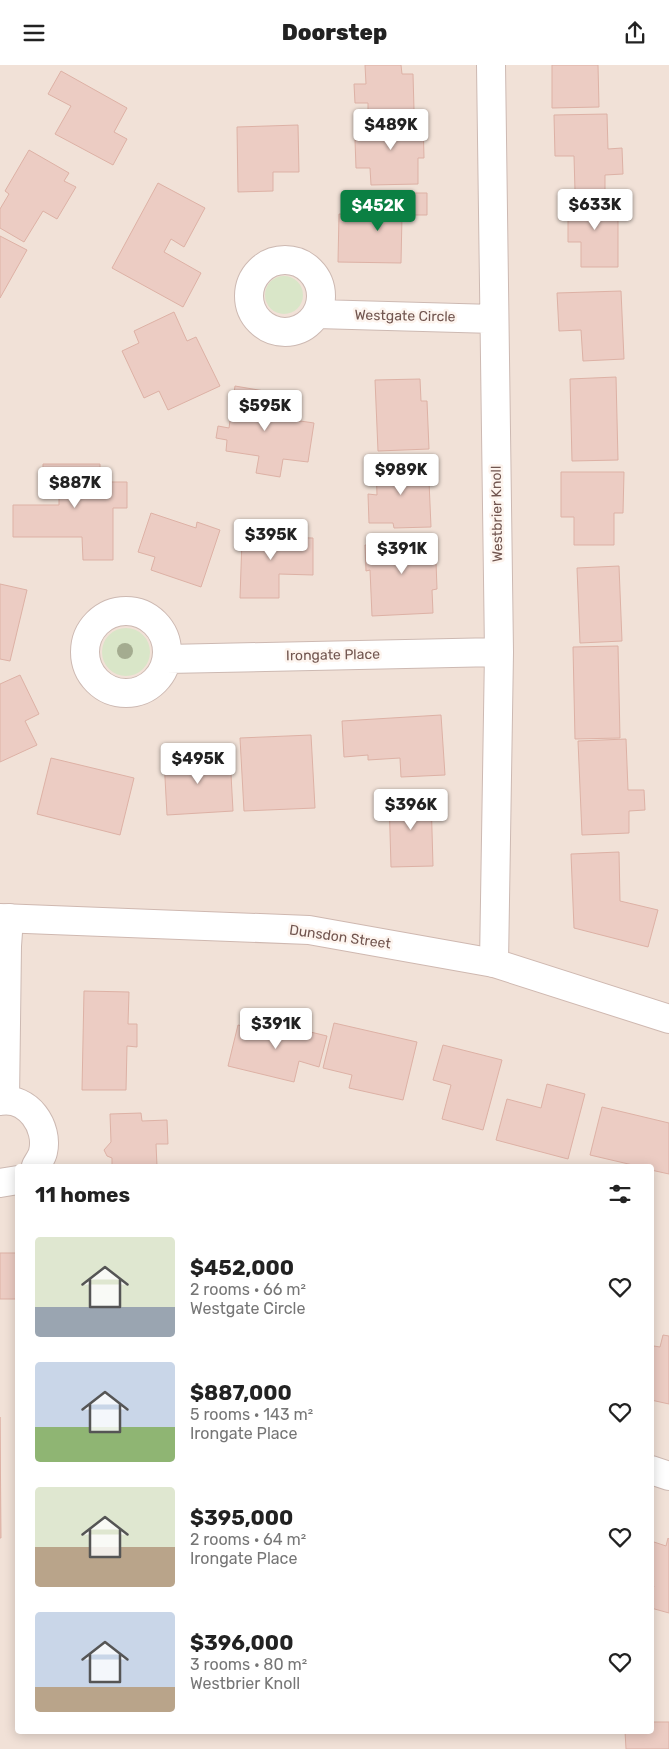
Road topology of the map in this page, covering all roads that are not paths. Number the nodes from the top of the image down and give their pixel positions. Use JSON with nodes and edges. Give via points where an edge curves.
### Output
{"nodes":[{"id":1,"x":491,"y":65,"type":"edge"},
{"id":2,"x":317,"y":314,"type":"dead end"},
{"id":3,"x":494,"y":319,"type":"junction"},
{"id":4,"x":499,"y":652,"type":"junction"},
{"id":5,"x":167,"y":659,"type":"dead end"},
{"id":6,"x":5,"y":918,"type":"edge"},
{"id":7,"x":494,"y":963,"type":"junction"},
{"id":8,"x":669,"y":1019,"type":"edge"},
{"id":9,"x":3,"y":1101,"type":"edge"},
{"id":10,"x":37,"y":1164,"type":"edge"},
{"id":11,"x":15,"y":1181,"type":"edge"},
{"id":12,"x":0,"y":1183,"type":"edge"},
{"id":13,"x":654,"y":1471,"type":"edge"},
{"id":14,"x":669,"y":1476,"type":"edge"}],
"edges":[{"from":1,"to":3,"type":"street","name":"Westbrier Knoll"},
{"from":2,"to":3,"type":"street","name":"Westgate Circle"},
{"from":3,"to":4,"type":"street","name":"Westbrier Knoll"},
{"from":4,"to":5,"type":"street","name":"Irongate Place"},
{"from":4,"to":7,"type":"street","name":"Westbrier Knoll"},
{"from":6,"to":7,"type":"street","name":"Dunsdon Street","via":[[309,930]]},
{"from":6,"to":9,"type":"street"},
{"from":7,"to":8,"type":"street","name":"Dunsdon Street"},
{"from":9,"to":10,"type":"street","via":[[23,1106],[37,1118],[44,1135],[43,1153]]},
{"from":11,"to":12,"type":"street"},
{"from":13,"to":14,"type":"street"}]}
